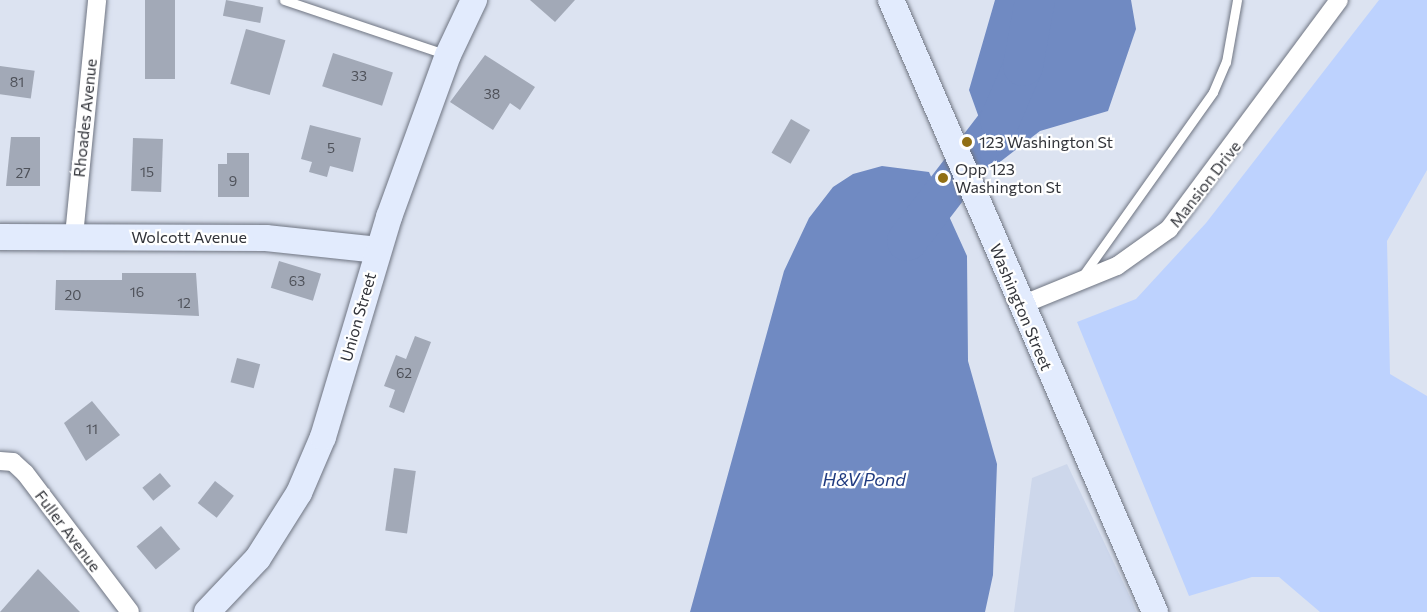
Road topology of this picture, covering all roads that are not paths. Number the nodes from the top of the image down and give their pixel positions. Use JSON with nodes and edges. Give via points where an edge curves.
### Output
{"nodes":[{"id":1,"x":97,"y":0,"type":"edge"},
{"id":2,"x":284,"y":0,"type":"edge"},
{"id":3,"x":891,"y":0,"type":"edge"},
{"id":4,"x":1237,"y":0,"type":"edge"},
{"id":5,"x":1339,"y":0,"type":"edge"},
{"id":6,"x":475,"y":2,"type":"edge"},
{"id":7,"x":448,"y":55,"type":"junction"},
{"id":8,"x":0,"y":237,"type":"edge"},
{"id":9,"x":74,"y":237,"type":"junction"},
{"id":10,"x":378,"y":250,"type":"junction"},
{"id":11,"x":1078,"y":282,"type":"junction"},
{"id":12,"x":1019,"y":306,"type":"junction"},
{"id":13,"x":0,"y":461,"type":"edge"},
{"id":14,"x":130,"y":612,"type":"edge"},
{"id":15,"x":207,"y":612,"type":"edge"},
{"id":16,"x":1155,"y":612,"type":"edge"}],
"edges":[{"from":1,"to":9,"type":"street","name":"Rhoades Avenue"},
{"from":2,"to":7,"type":"lane"},
{"from":3,"to":12,"type":"main road","name":"Washington Street"},
{"from":4,"to":11,"type":"lane","via":[[1226,62],[1213,93]]},
{"from":5,"to":11,"type":"street","name":"Mansion Drive","via":[[1169,229],[1118,266]]},
{"from":6,"to":7,"type":"main road","name":"Union Street"},
{"from":7,"to":10,"type":"main road","name":"Union Street"},
{"from":8,"to":9,"type":"main road","name":"Wolcott Avenue"},
{"from":9,"to":10,"type":"main road","name":"Wolcott Avenue","via":[[266,238]]},
{"from":10,"to":15,"type":"main road","name":"Union Street","via":[[323,437],[299,493],[258,558]]},
{"from":11,"to":12,"type":"street","name":"Mansion Drive"},
{"from":12,"to":16,"type":"main road","name":"Washington Street"},
{"from":13,"to":14,"type":"street","name":"Fuller Avenue","via":[[13,462],[25,473]]}]}
